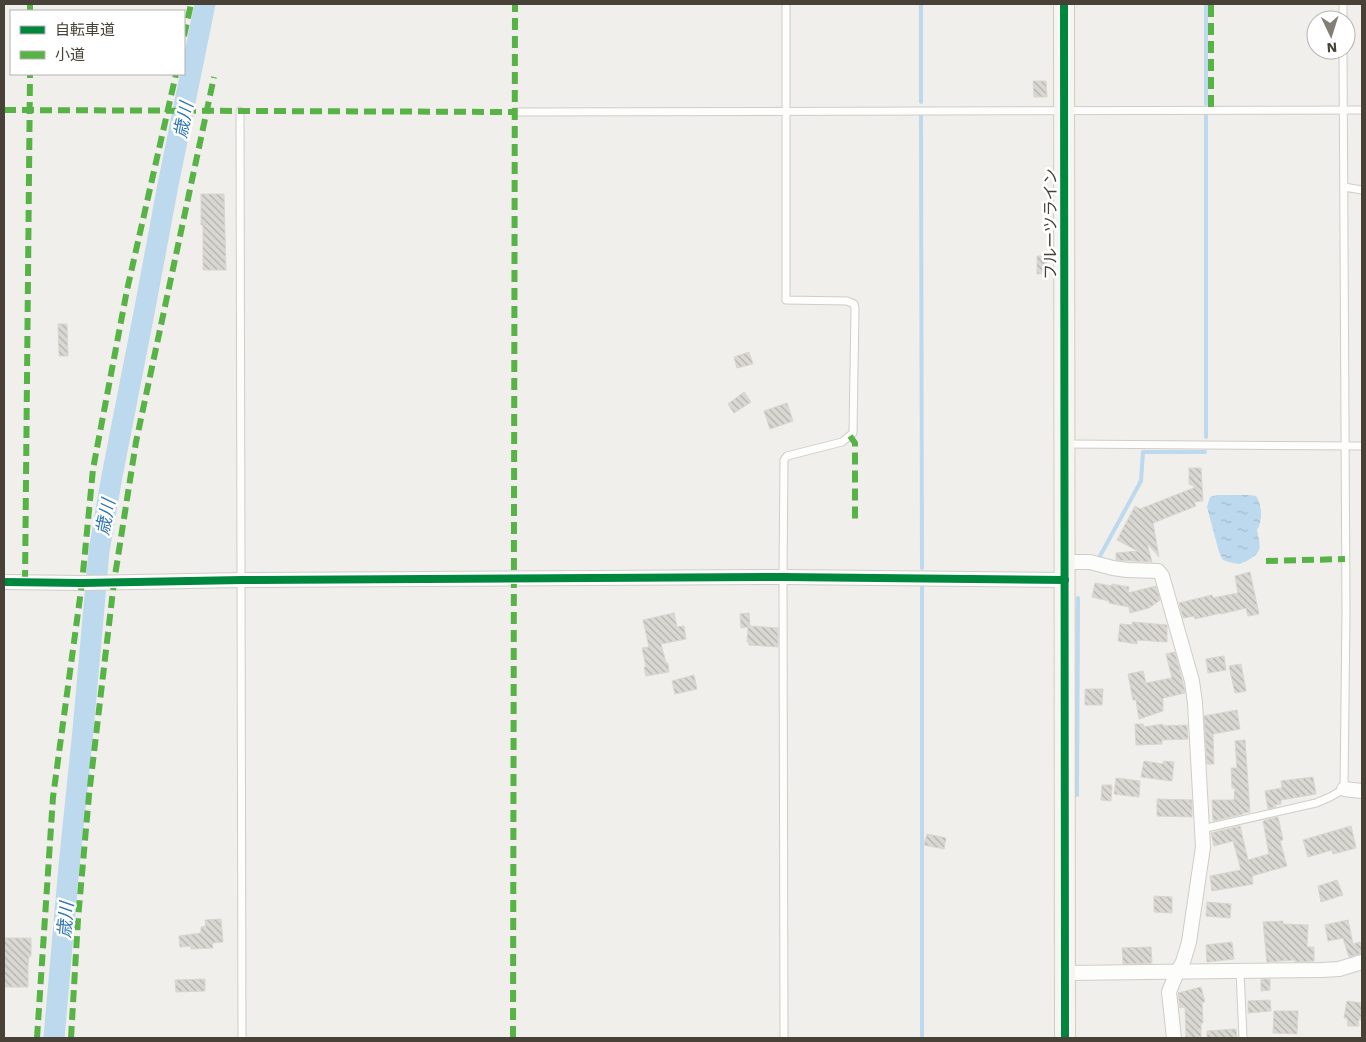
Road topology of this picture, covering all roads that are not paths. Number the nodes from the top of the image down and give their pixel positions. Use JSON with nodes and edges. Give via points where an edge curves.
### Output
{"nodes":[{"id":1,"x":786,"y":4,"type":"edge"},
{"id":2,"x":1064,"y":4,"type":"edge"},
{"id":3,"x":1343,"y":60,"type":"edge"},
{"id":4,"x":1064,"y":110,"type":"junction"},
{"id":5,"x":1342,"y":110,"type":"junction"},
{"id":6,"x":1362,"y":110,"type":"edge"},
{"id":7,"x":240,"y":111,"type":"dead end"},
{"id":8,"x":786,"y":111,"type":"junction"},
{"id":9,"x":515,"y":112,"type":"dead end"},
{"id":10,"x":1344,"y":187,"type":"junction"},
{"id":11,"x":1362,"y":190,"type":"edge"},
{"id":12,"x":1063,"y":444,"type":"junction"},
{"id":13,"x":1345,"y":446,"type":"junction"},
{"id":14,"x":1362,"y":446,"type":"edge"},
{"id":15,"x":1064,"y":571,"type":"junction"},
{"id":16,"x":782,"y":577,"type":"junction"},
{"id":17,"x":242,"y":580,"type":"junction"},
{"id":18,"x":4,"y":582,"type":"edge"},
{"id":19,"x":1344,"y":789,"type":"junction"},
{"id":20,"x":1362,"y":791,"type":"edge"},
{"id":21,"x":1201,"y":829,"type":"junction"},
{"id":22,"x":1362,"y":962,"type":"edge"},
{"id":23,"x":1240,"y":971,"type":"junction"},
{"id":24,"x":1177,"y":972,"type":"junction"},
{"id":25,"x":1065,"y":973,"type":"junction"},
{"id":26,"x":242,"y":1038,"type":"edge"},
{"id":27,"x":784,"y":1038,"type":"edge"},
{"id":28,"x":1065,"y":1038,"type":"edge"},
{"id":29,"x":1174,"y":1038,"type":"edge"},
{"id":30,"x":1243,"y":1038,"type":"edge"}],
"edges":[{"from":1,"to":8,"type":"lane"},
{"from":2,"to":4,"type":"street","name":"フルーツライン"},
{"from":3,"to":5,"type":"lane"},
{"from":4,"to":5,"type":"lane"},
{"from":4,"to":8,"type":"lane"},
{"from":4,"to":12,"type":"street","name":"フルーツライン"},
{"from":5,"to":6,"type":"lane"},
{"from":5,"to":10,"type":"lane"},
{"from":7,"to":17,"type":"lane"},
{"from":8,"to":9,"type":"lane"},
{"from":8,"to":16,"type":"lane","via":[[786,300],[847,301],[855,308],[853,432],[842,442],[787,456],[784,460]]},
{"from":10,"to":11,"type":"lane"},
{"from":10,"to":13,"type":"lane"},
{"from":12,"to":13,"type":"lane"},
{"from":12,"to":15,"type":"street","name":"フルーツライン"},
{"from":13,"to":14,"type":"lane"},
{"from":13,"to":19,"type":"lane"},
{"from":15,"to":16,"type":"street"},
{"from":15,"to":21,"type":"street","via":[[1090,562],[1127,570],[1158,571],[1162,576],[1192,681]]},
{"from":15,"to":25,"type":"street","name":"フルーツライン"},
{"from":16,"to":17,"type":"street"},
{"from":16,"to":27,"type":"lane"},
{"from":17,"to":18,"type":"street"},
{"from":17,"to":26,"type":"lane"},
{"from":19,"to":20,"type":"street"},
{"from":19,"to":21,"type":"lane","via":[[1316,803]]},
{"from":21,"to":24,"type":"street","via":[[1203,848],[1190,934]]},
{"from":22,"to":23,"type":"street","via":[[1339,969]]},
{"from":23,"to":24,"type":"street"},
{"from":23,"to":30,"type":"lane"},
{"from":24,"to":25,"type":"street"},
{"from":24,"to":29,"type":"street","via":[[1169,992]]},
{"from":25,"to":28,"type":"street","name":"フルーツライン"}]}
